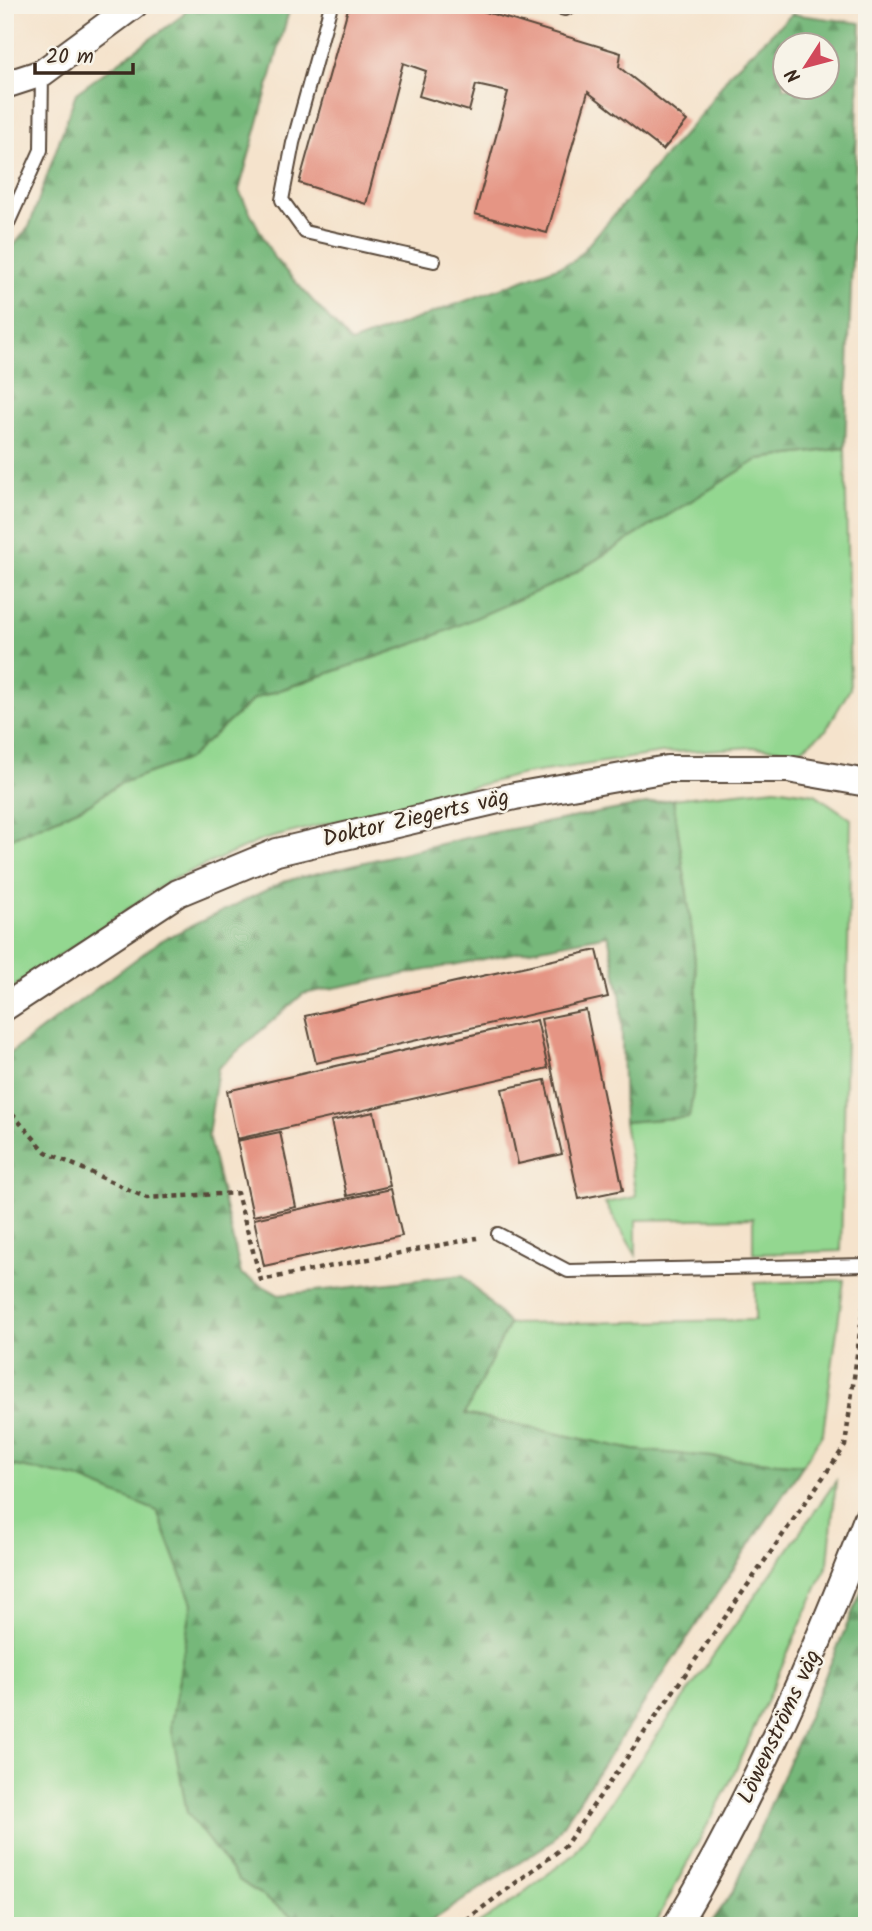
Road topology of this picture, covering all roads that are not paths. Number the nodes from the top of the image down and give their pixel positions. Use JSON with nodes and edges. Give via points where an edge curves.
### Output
{"nodes":[{"id":1,"x":134,"y":5,"type":"edge"},
{"id":2,"x":331,"y":5,"type":"edge"},
{"id":3,"x":551,"y":5,"type":"edge"},
{"id":4,"x":573,"y":5,"type":"edge"},
{"id":5,"x":42,"y":74,"type":"junction"},
{"id":6,"x":5,"y":85,"type":"edge"},
{"id":7,"x":5,"y":230,"type":"edge"},
{"id":8,"x":434,"y":261,"type":"dead end"},
{"id":9,"x":867,"y":783,"type":"edge"},
{"id":10,"x":5,"y":1007,"type":"edge"},
{"id":11,"x":498,"y":1234,"type":"road end"},
{"id":12,"x":867,"y":1265,"type":"edge"},
{"id":13,"x":867,"y":1519,"type":"edge"},
{"id":14,"x":676,"y":1926,"type":"edge"}],
"edges":[{"from":1,"to":5,"type":"street"},
{"from":2,"to":8,"type":"lane","via":[[282,200],[305,232]]},
{"from":3,"to":4,"type":"lane","via":[[565,9]]},
{"from":5,"to":6,"type":"street"},
{"from":5,"to":7,"type":"lane","via":[[41,150]]},
{"from":9,"to":10,"type":"street","name":"Doktor Ziegerts väg","via":[[788,769],[667,769],[515,796],[276,852],[177,893]]},
{"from":11,"to":12,"type":"lane","via":[[568,1271]]},
{"from":13,"to":14,"type":"street","name":"Löwenströms väg","via":[[809,1664],[719,1853]]}]}
